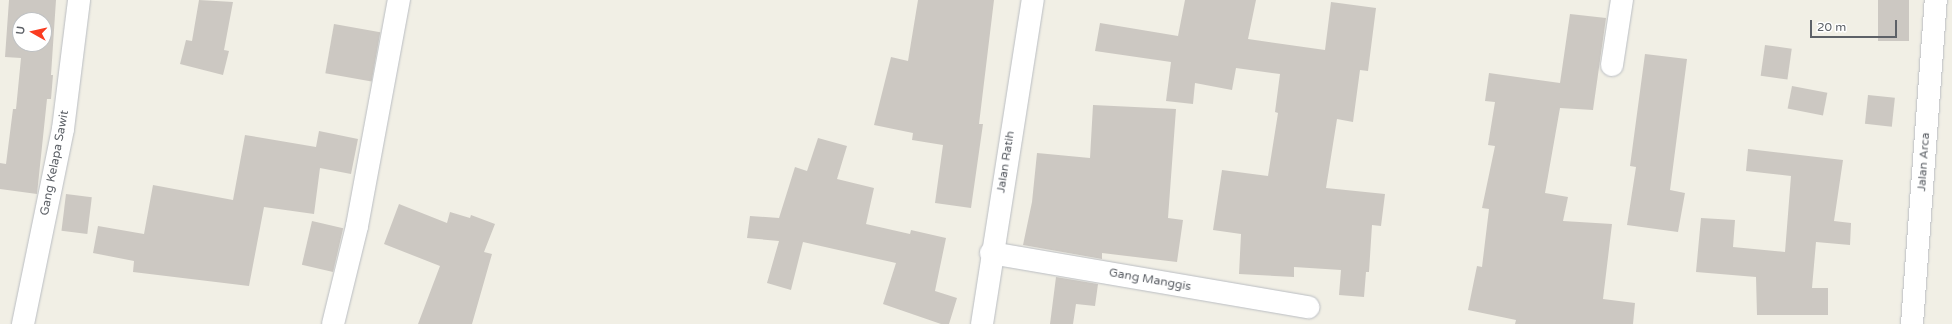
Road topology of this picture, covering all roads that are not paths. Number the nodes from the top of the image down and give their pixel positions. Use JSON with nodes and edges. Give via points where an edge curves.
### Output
{"nodes":[{"id":1,"x":79,"y":0,"type":"edge"},
{"id":2,"x":399,"y":0,"type":"edge"},
{"id":3,"x":1033,"y":0,"type":"edge"},
{"id":4,"x":1622,"y":0,"type":"edge"},
{"id":5,"x":1936,"y":0,"type":"edge"},
{"id":6,"x":1612,"y":65,"type":"dead end"},
{"id":7,"x":991,"y":253,"type":"junction"},
{"id":8,"x":1308,"y":307,"type":"dead end"},
{"id":9,"x":23,"y":324,"type":"edge"},
{"id":10,"x":333,"y":324,"type":"edge"},
{"id":11,"x":982,"y":324,"type":"edge"},
{"id":12,"x":1912,"y":324,"type":"edge"}],
"edges":[{"from":1,"to":9,"type":"street","name":"Gang Kelapa Sawit","via":[[63,129]]},
{"from":2,"to":10,"type":"street","via":[[357,226]]},
{"from":3,"to":7,"type":"street","name":"Jalan Ratih"},
{"from":4,"to":6,"type":"street"},
{"from":5,"to":12,"type":"street","name":"Jalan Arca"},
{"from":7,"to":8,"type":"street","name":"Gang Manggis"},
{"from":7,"to":11,"type":"street","name":"Jalan Ratih"}]}
